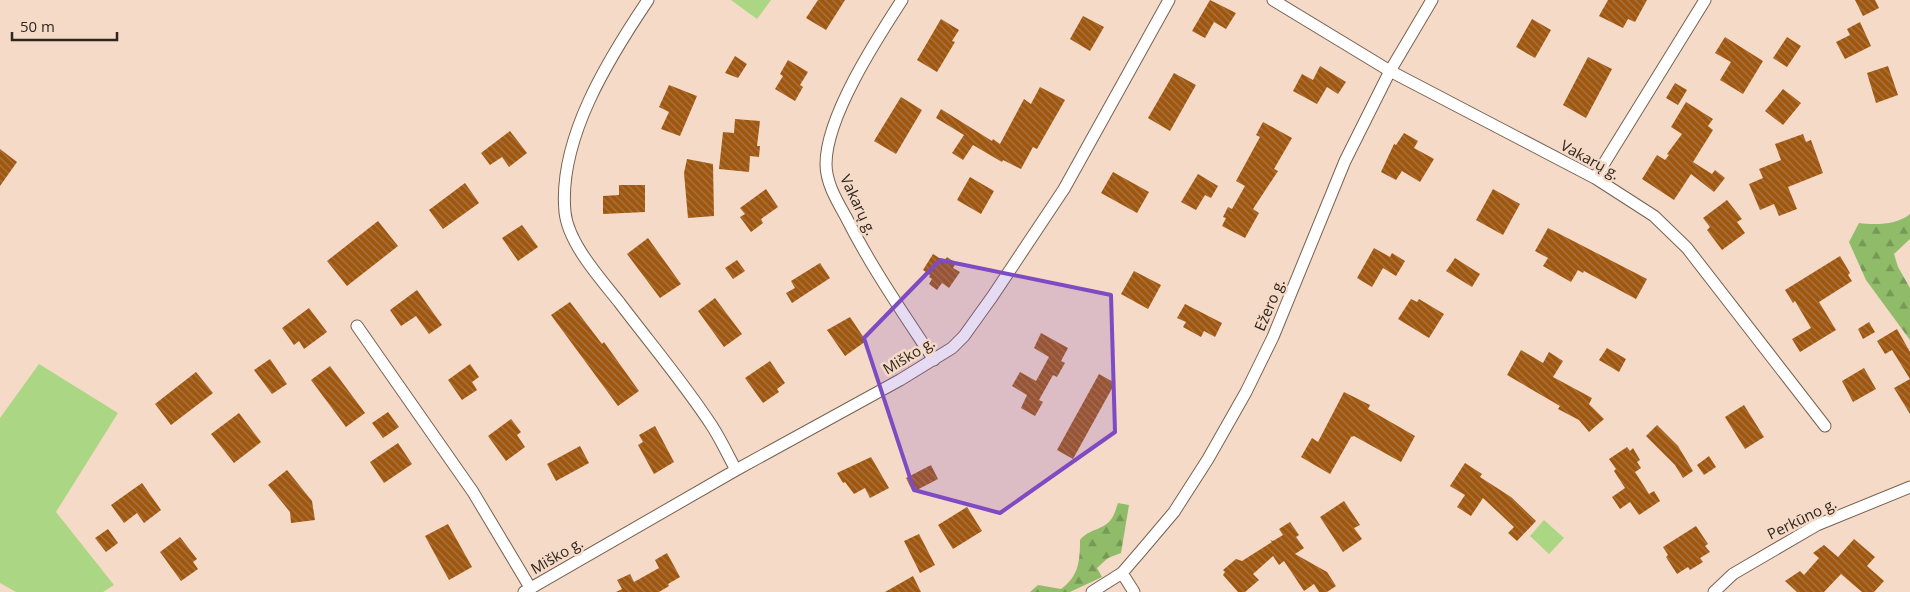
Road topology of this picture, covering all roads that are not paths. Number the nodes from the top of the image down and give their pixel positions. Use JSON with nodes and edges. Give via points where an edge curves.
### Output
{"nodes":[{"id":1,"x":648,"y":0,"type":"edge"},
{"id":2,"x":902,"y":0,"type":"edge"},
{"id":3,"x":1169,"y":0,"type":"edge"},
{"id":4,"x":1273,"y":0,"type":"edge"},
{"id":5,"x":1432,"y":0,"type":"edge"},
{"id":6,"x":1705,"y":0,"type":"edge"},
{"id":7,"x":1390,"y":71,"type":"junction"},
{"id":8,"x":1595,"y":178,"type":"junction"},
{"id":9,"x":357,"y":326,"type":"dead end"},
{"id":10,"x":934,"y":360,"type":"junction"},
{"id":11,"x":1825,"y":426,"type":"dead end"},
{"id":12,"x":736,"y":470,"type":"junction"},
{"id":13,"x":1910,"y":487,"type":"edge"},
{"id":14,"x":1122,"y":573,"type":"junction"},
{"id":15,"x":528,"y":590,"type":"edge"},
{"id":16,"x":1092,"y":592,"type":"edge"},
{"id":17,"x":1134,"y":592,"type":"edge"},
{"id":18,"x":1714,"y":592,"type":"edge"}],
"edges":[{"from":1,"to":12,"type":"street","via":[[597,85],[577,135],[567,169],[565,212],[570,231],[591,266],[713,427]]},
{"from":2,"to":10,"type":"street","name":"Vakarų g.","via":[[837,117],[826,166],[832,190],[866,257]]},
{"from":3,"to":10,"type":"street","name":"Miško g.","via":[[1054,204],[964,336]]},
{"from":4,"to":7,"type":"street","name":"Vakarų g."},
{"from":5,"to":7,"type":"street","name":"Ežero g."},
{"from":6,"to":8,"type":"street"},
{"from":7,"to":8,"type":"street","name":"Vakarų g."},
{"from":7,"to":14,"type":"street","name":"Ežero g.","via":[[1345,161],[1283,315],[1246,392],[1174,512]]},
{"from":8,"to":11,"type":"street","name":"Vakarų g.","via":[[1654,216],[1687,248]]},
{"from":9,"to":15,"type":"street","via":[[473,492]]},
{"from":10,"to":12,"type":"street","name":"Miško g."},
{"from":12,"to":15,"type":"street","name":"Miško g."},
{"from":13,"to":18,"type":"street","name":"Perkūno g.","via":[[1817,526],[1733,574]]},
{"from":14,"to":16,"type":"street","name":"Ežero g."},
{"from":14,"to":17,"type":"street"}]}
